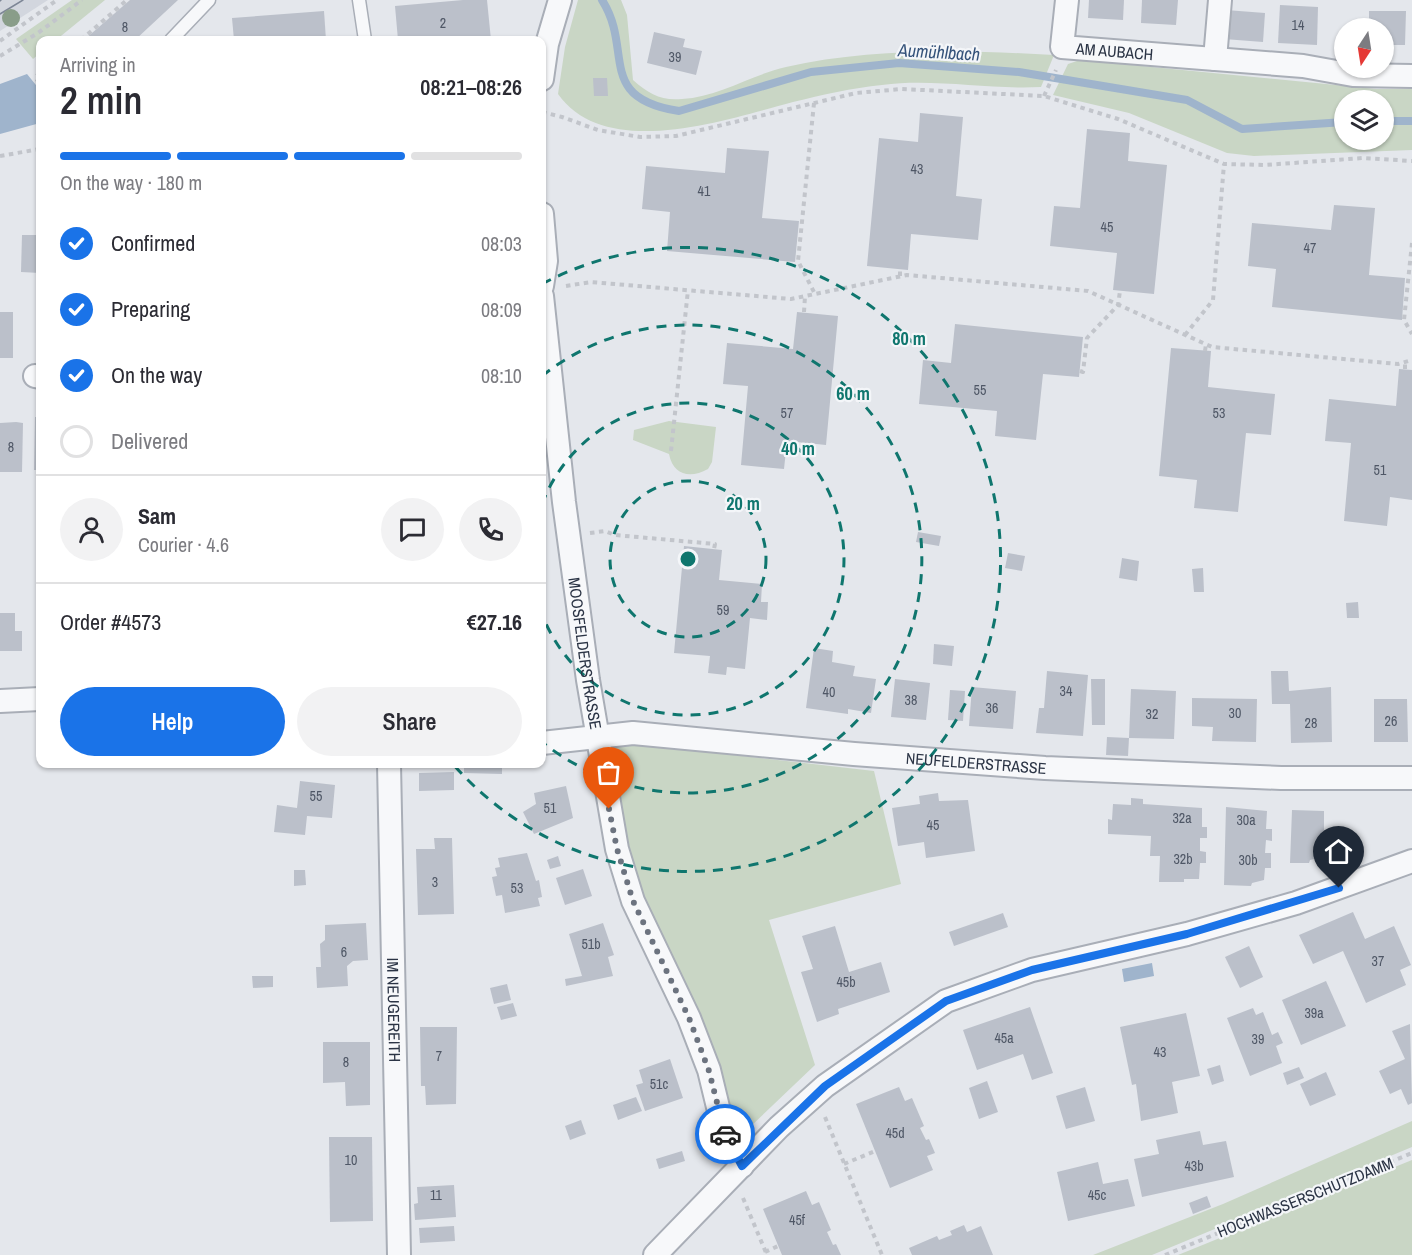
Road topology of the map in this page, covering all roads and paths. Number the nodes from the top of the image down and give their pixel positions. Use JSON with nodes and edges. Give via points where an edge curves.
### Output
{"nodes":[{"id":1,"x":57,"y":0,"type":"edge"},
{"id":2,"x":82,"y":0,"type":"edge"},
{"id":3,"x":127,"y":0,"type":"edge"},
{"id":4,"x":209,"y":0,"type":"edge"},
{"id":5,"x":359,"y":0,"type":"edge"},
{"id":6,"x":1067,"y":0,"type":"edge"},
{"id":7,"x":1220,"y":0,"type":"edge"},
{"id":8,"x":558,"y":1,"type":"edge"},
{"id":9,"x":86,"y":36,"type":"edge"},
{"id":10,"x":175,"y":36,"type":"edge"},
{"id":11,"x":364,"y":36,"type":"edge"},
{"id":12,"x":0,"y":40,"type":"edge"},
{"id":13,"x":546,"y":52,"type":"edge"},
{"id":14,"x":0,"y":56,"type":"edge"},
{"id":15,"x":1215,"y":59,"type":"junction"},
{"id":16,"x":1059,"y":64,"type":"dead end"},
{"id":17,"x":1412,"y":76,"type":"edge"},
{"id":18,"x":1044,"y":96,"type":"junction"},
{"id":19,"x":813,"y":103,"type":"junction"},
{"id":20,"x":546,"y":113,"type":"edge"},
{"id":21,"x":36,"y":150,"type":"edge"},
{"id":22,"x":0,"y":156,"type":"edge"},
{"id":23,"x":1412,"y":161,"type":"edge"},
{"id":24,"x":1224,"y":164,"type":"junction"},
{"id":25,"x":1412,"y":243,"type":"edge"},
{"id":26,"x":546,"y":261,"type":"edge"},
{"id":27,"x":900,"y":270,"type":"dead end"},
{"id":28,"x":900,"y":276,"type":"junction"},
{"id":29,"x":548,"y":289,"type":"edge"},
{"id":30,"x":688,"y":290,"type":"junction"},
{"id":31,"x":1120,"y":291,"type":"dead end"},
{"id":32,"x":815,"y":294,"type":"junction"},
{"id":33,"x":806,"y":296,"type":"junction"},
{"id":34,"x":1118,"y":305,"type":"junction"},
{"id":35,"x":804,"y":312,"type":"dead end"},
{"id":36,"x":1412,"y":334,"type":"edge"},
{"id":37,"x":1185,"y":335,"type":"junction"},
{"id":38,"x":1206,"y":344,"type":"junction"},
{"id":39,"x":1205,"y":351,"type":"dead end"},
{"id":40,"x":1412,"y":360,"type":"edge"},
{"id":41,"x":1405,"y":362,"type":"junction"},
{"id":42,"x":1405,"y":369,"type":"dead end"},
{"id":43,"x":1080,"y":371,"type":"dead end"},
{"id":44,"x":671,"y":451,"type":"dead end"},
{"id":45,"x":568,"y":536,"type":"junction"},
{"id":46,"x":714,"y":549,"type":"dead end"},
{"id":47,"x":36,"y":699,"type":"edge"},
{"id":48,"x":0,"y":701,"type":"edge"},
{"id":49,"x":597,"y":738,"type":"junction"},
{"id":50,"x":546,"y":743,"type":"edge"},
{"id":51,"x":389,"y":768,"type":"edge"},
{"id":52,"x":1412,"y":778,"type":"edge"},
{"id":53,"x":1412,"y":861,"type":"edge"},
{"id":54,"x":815,"y":1095,"type":"junction"},
{"id":55,"x":875,"y":1150,"type":"dead end"},
{"id":56,"x":1412,"y":1153,"type":"edge"},
{"id":57,"x":844,"y":1164,"type":"junction"},
{"id":58,"x":737,"y":1170,"type":"junction"},
{"id":59,"x":778,"y":1246,"type":"dead end"},
{"id":60,"x":766,"y":1253,"type":"edge"},
{"id":61,"x":399,"y":1255,"type":"edge"},
{"id":62,"x":655,"y":1255,"type":"edge"},
{"id":63,"x":882,"y":1255,"type":"edge"},
{"id":64,"x":1165,"y":1255,"type":"edge"}],
"edges":[{"from":1,"to":12,"type":"path"},
{"from":2,"to":14,"type":"path"},
{"from":3,"to":9,"type":"path"},
{"from":4,"to":10,"type":"lane"},
{"from":5,"to":11,"type":"lane"},
{"from":6,"to":15,"type":"street","name":"AM AUBACH","via":[[1062,47]]},
{"from":7,"to":15,"type":"street"},
{"from":8,"to":13,"type":"street"},
{"from":15,"to":17,"type":"street","name":"AM AUBACH","via":[[1303,66],[1353,75]]},
{"from":16,"to":18,"type":"path"},
{"from":18,"to":19,"type":"path","via":[[902,89],[856,93]]},
{"from":18,"to":24,"type":"path","via":[[1118,119]]},
{"from":19,"to":20,"type":"path","via":[[676,136],[640,137],[598,130]]},
{"from":19,"to":32,"type":"path","via":[[798,261]]},
{"from":21,"to":22,"type":"path"},
{"from":23,"to":24,"type":"path","via":[[1363,158]]},
{"from":24,"to":37,"type":"path","via":[[1213,300]]},
{"from":25,"to":36,"type":"path","via":[[1404,320]]},
{"from":26,"to":29,"type":"street","name":"MOOSFELDERSTRASSE"},
{"from":27,"to":28,"type":"path"},
{"from":28,"to":32,"type":"path"},
{"from":28,"to":34,"type":"path","via":[[1088,291]]},
{"from":29,"to":30,"type":"path","via":[[591,282]]},
{"from":29,"to":45,"type":"street","name":"MOOSFELDERSTRASSE"},
{"from":30,"to":33,"type":"path","via":[[791,299]]},
{"from":30,"to":44,"type":"path"},
{"from":31,"to":34,"type":"path"},
{"from":32,"to":33,"type":"path"},
{"from":33,"to":35,"type":"path"},
{"from":34,"to":37,"type":"path"},
{"from":34,"to":43,"type":"path","via":[[1087,339],[1083,372]]},
{"from":37,"to":38,"type":"path"},
{"from":38,"to":39,"type":"path"},
{"from":38,"to":41,"type":"path"},
{"from":40,"to":41,"type":"path"},
{"from":41,"to":42,"type":"path"},
{"from":45,"to":46,"type":"path","via":[[605,531],[715,544]]},
{"from":45,"to":49,"type":"street","name":"MOOSFELDERSTRASSE"},
{"from":47,"to":48,"type":"street"},
{"from":49,"to":50,"type":"street","name":"NEUFELDERSTRASSE"},
{"from":49,"to":52,"type":"street","name":"NEUFELDERSTRASSE","via":[[633,732],[854,754],[1066,769],[1257,777]]},
{"from":49,"to":58,"type":"street","name":"MOOSFELDERSTRASSE","via":[[617,849],[633,901],[689,1018],[709,1071]]},
{"from":51,"to":61,"type":"street","name":"IM NEUGEREITH"},
{"from":53,"to":54,"type":"street","via":[[1296,903],[1187,934],[1032,970],[946,1001]]},
{"from":54,"to":57,"type":"path"},
{"from":54,"to":58,"type":"street"},
{"from":55,"to":57,"type":"path"},
{"from":56,"to":64,"type":"path","name":"HOCHWASSERSCHUTZDAMM"},
{"from":57,"to":63,"type":"path"},
{"from":58,"to":60,"type":"path"},
{"from":58,"to":62,"type":"street"},
{"from":59,"to":60,"type":"path"}]}
